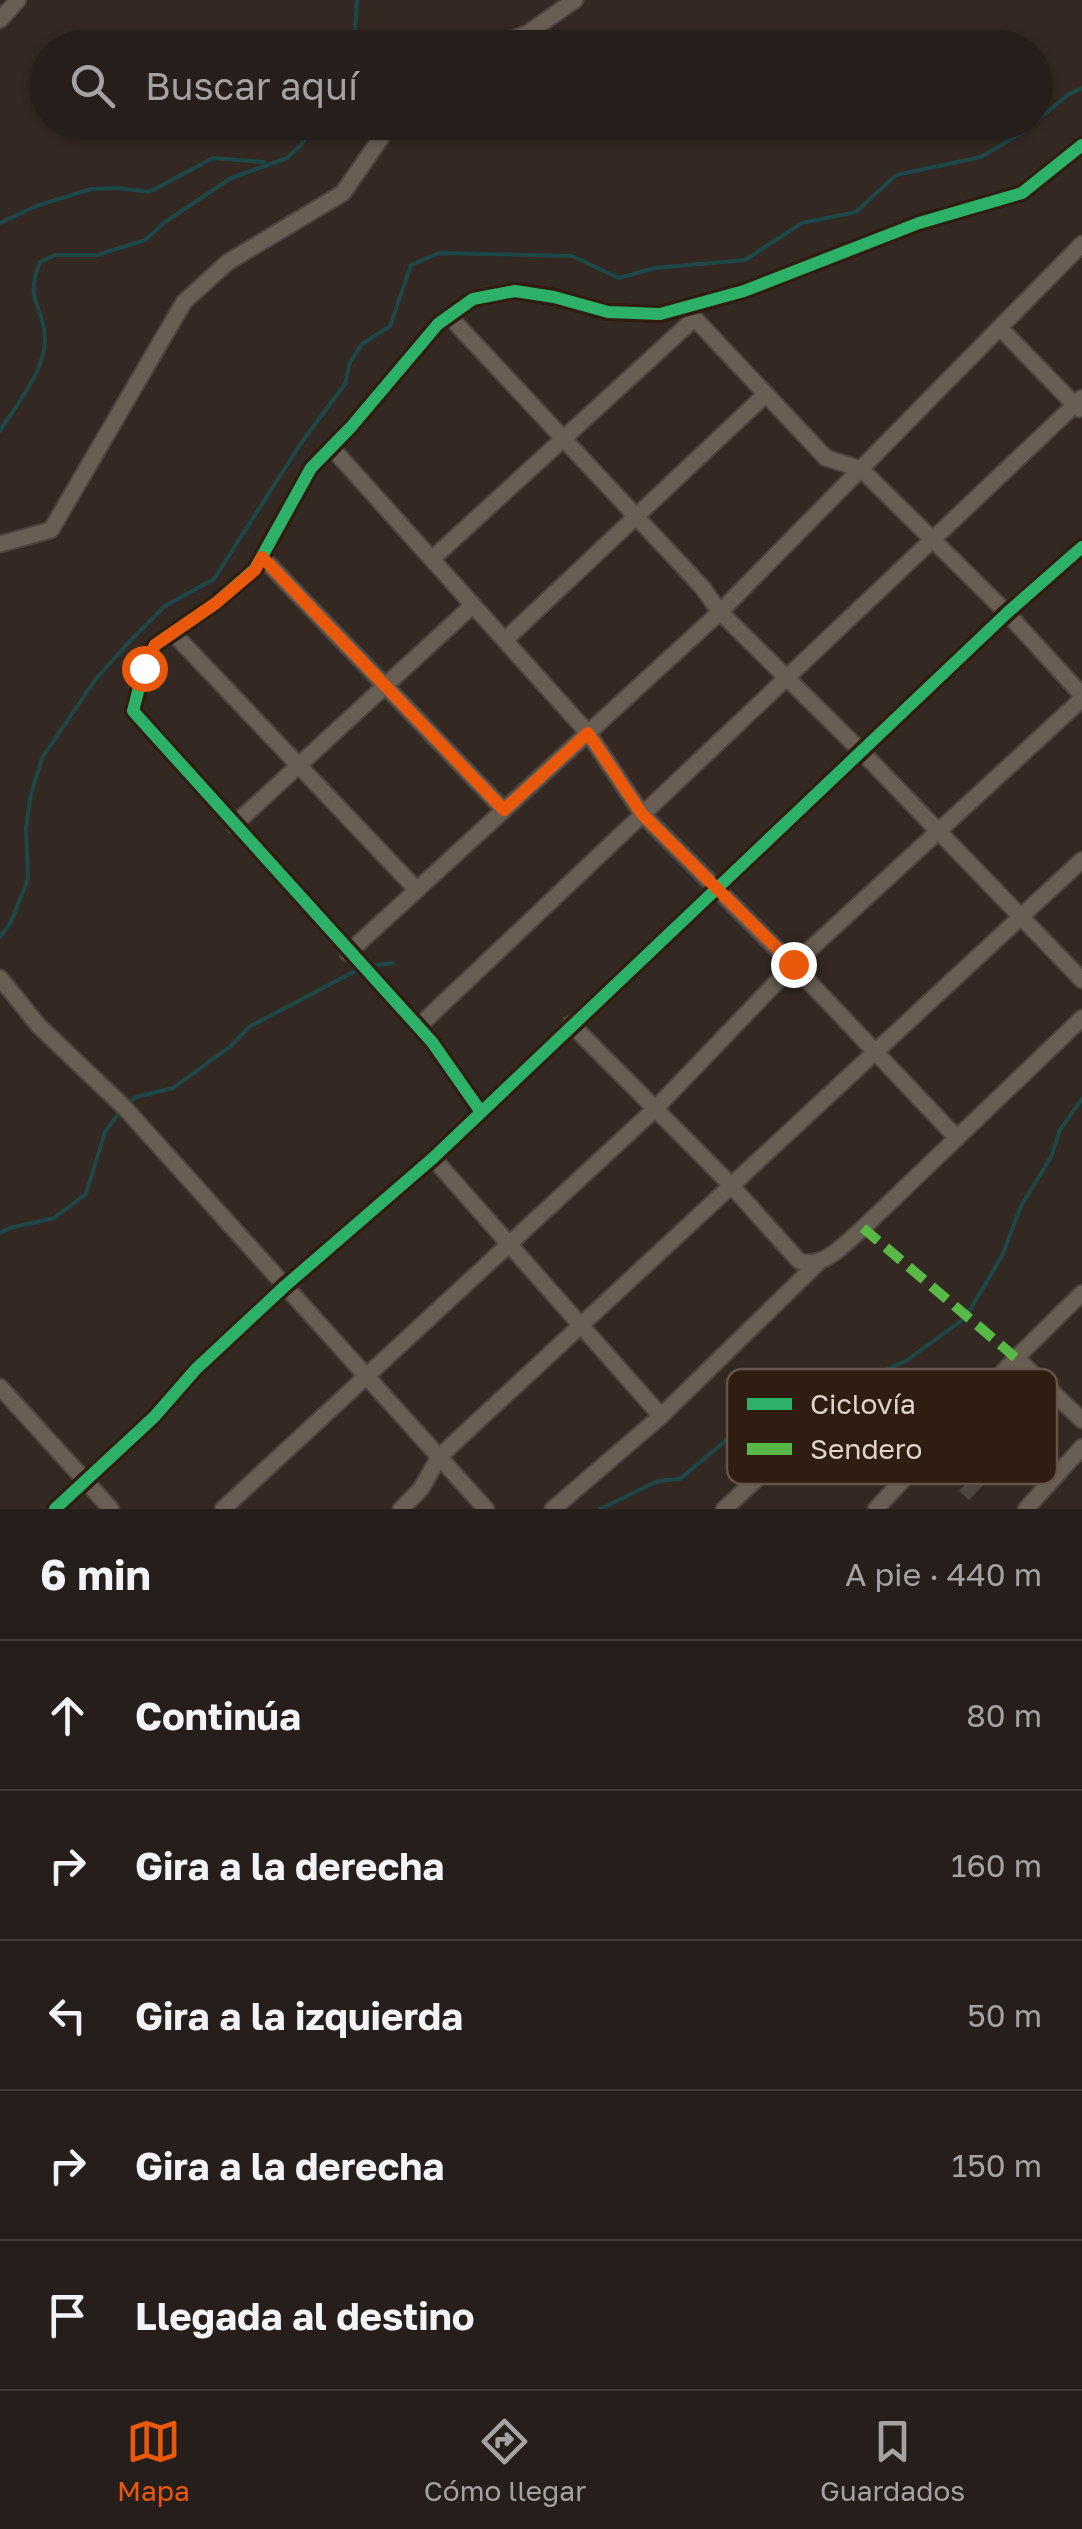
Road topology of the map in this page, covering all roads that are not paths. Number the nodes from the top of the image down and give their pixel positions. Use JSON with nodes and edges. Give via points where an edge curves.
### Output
{"nodes":[{"id":1,"x":575,"y":0,"type":"edge"},
{"id":2,"x":532,"y":30,"type":"edge"},
{"id":3,"x":379,"y":140,"type":"edge"},
{"id":4,"x":1082,"y":145,"type":"edge"},
{"id":5,"x":1082,"y":244,"type":"edge"},
{"id":6,"x":689,"y":313,"type":"junction"},
{"id":7,"x":449,"y":316,"type":"junction"},
{"id":8,"x":1000,"y":328,"type":"junction"},
{"id":9,"x":766,"y":394,"type":"junction"},
{"id":10,"x":1080,"y":405,"type":"edge"},
{"id":11,"x":563,"y":438,"type":"junction"},
{"id":12,"x":331,"y":448,"type":"junction"},
{"id":13,"x":861,"y":469,"type":"junction"},
{"id":14,"x":636,"y":516,"type":"junction"},
{"id":15,"x":932,"y":540,"type":"junction"},
{"id":16,"x":0,"y":544,"type":"edge"},
{"id":17,"x":1082,"y":547,"type":"edge"},
{"id":18,"x":262,"y":557,"type":"junction"},
{"id":19,"x":432,"y":559,"type":"junction"},
{"id":20,"x":472,"y":604,"type":"junction"},
{"id":21,"x":720,"y":612,"type":"junction"},
{"id":22,"x":1008,"y":614,"type":"junction"},
{"id":23,"x":173,"y":633,"type":"junction"},
{"id":24,"x":505,"y":640,"type":"junction"},
{"id":25,"x":786,"y":678,"type":"junction"},
{"id":26,"x":385,"y":686,"type":"junction"},
{"id":27,"x":1082,"y":697,"type":"edge"},
{"id":28,"x":588,"y":733,"type":"junction"},
{"id":29,"x":862,"y":752,"type":"junction"},
{"id":30,"x":298,"y":766,"type":"junction"},
{"id":31,"x":504,"y":810,"type":"junction"},
{"id":32,"x":642,"y":814,"type":"junction"},
{"id":33,"x":234,"y":825,"type":"junction"},
{"id":34,"x":940,"y":833,"type":"junction"},
{"id":35,"x":1082,"y":860,"type":"edge"},
{"id":36,"x":717,"y":889,"type":"junction"},
{"id":37,"x":417,"y":890,"type":"junction"},
{"id":38,"x":1021,"y":917,"type":"junction"},
{"id":39,"x":348,"y":953,"type":"junction"},
{"id":40,"x":793,"y":964,"type":"junction"},
{"id":41,"x":0,"y":978,"type":"edge"},
{"id":42,"x":1082,"y":980,"type":"edge"},
{"id":43,"x":1082,"y":1018,"type":"edge"},
{"id":44,"x":571,"y":1024,"type":"junction"},
{"id":45,"x":418,"y":1027,"type":"junction"},
{"id":46,"x":874,"y":1053,"type":"junction"},
{"id":47,"x":655,"y":1109,"type":"junction"},
{"id":48,"x":481,"y":1112,"type":"junction"},
{"id":49,"x":957,"y":1138,"type":"junction"},
{"id":50,"x":433,"y":1158,"type":"junction"},
{"id":51,"x":730,"y":1184,"type":"junction"},
{"id":52,"x":508,"y":1244,"type":"junction"},
{"id":53,"x":818,"y":1263,"type":"junction"},
{"id":54,"x":286,"y":1286,"type":"junction"},
{"id":55,"x":1082,"y":1293,"type":"edge"},
{"id":56,"x":581,"y":1326,"type":"junction"},
{"id":57,"x":1016,"y":1358,"type":"junction"},
{"id":58,"x":1006,"y":1369,"type":"edge"},
{"id":59,"x":1028,"y":1369,"type":"edge"},
{"id":60,"x":364,"y":1374,"type":"junction"},
{"id":61,"x":0,"y":1387,"type":"edge"},
{"id":62,"x":1057,"y":1397,"type":"edge"},
{"id":63,"x":660,"y":1416,"type":"junction"},
{"id":64,"x":1082,"y":1420,"type":"edge"},
{"id":65,"x":1082,"y":1447,"type":"edge"},
{"id":66,"x":438,"y":1457,"type":"junction"},
{"id":67,"x":1057,"y":1475,"type":"edge"},
{"id":68,"x":84,"y":1479,"type":"junction"},
{"id":69,"x":752,"y":1484,"type":"edge"},
{"id":70,"x":900,"y":1484,"type":"edge"},
{"id":71,"x":1049,"y":1484,"type":"edge"},
{"id":72,"x":878,"y":1508,"type":"edge"},
{"id":73,"x":55,"y":1509,"type":"edge"},
{"id":74,"x":111,"y":1509,"type":"edge"},
{"id":75,"x":223,"y":1509,"type":"edge"},
{"id":76,"x":401,"y":1509,"type":"edge"},
{"id":77,"x":486,"y":1509,"type":"edge"},
{"id":78,"x":553,"y":1509,"type":"edge"},
{"id":79,"x":724,"y":1509,"type":"edge"},
{"id":80,"x":1026,"y":1509,"type":"edge"}],
"edges":[{"from":1,"to":2,"type":"street"},
{"from":3,"to":16,"type":"street","via":[[343,192],[228,262],[184,302],[51,530]]},
{"from":4,"to":6,"type":"street","via":[[1022,194],[919,223]]},
{"from":5,"to":8,"type":"street"},
{"from":6,"to":7,"type":"street","via":[[608,312],[515,291],[473,299]]},
{"from":6,"to":9,"type":"street"},
{"from":6,"to":11,"type":"street"},
{"from":7,"to":11,"type":"street"},
{"from":7,"to":12,"type":"street"},
{"from":8,"to":10,"type":"street"},
{"from":8,"to":13,"type":"street"},
{"from":9,"to":13,"type":"street","via":[[826,458]]},
{"from":9,"to":14,"type":"street"},
{"from":10,"to":15,"type":"street"},
{"from":11,"to":14,"type":"street"},
{"from":11,"to":19,"type":"street"},
{"from":12,"to":18,"type":"street","via":[[311,468]]},
{"from":12,"to":19,"type":"street"},
{"from":13,"to":15,"type":"street"},
{"from":13,"to":21,"type":"street"},
{"from":14,"to":21,"type":"street"},
{"from":14,"to":24,"type":"street"},
{"from":15,"to":22,"type":"street"},
{"from":15,"to":25,"type":"street"},
{"from":17,"to":22,"type":"street"},
{"from":18,"to":23,"type":"street","via":[[255,570]]},
{"from":18,"to":26,"type":"street"},
{"from":19,"to":20,"type":"street"},
{"from":20,"to":24,"type":"street"},
{"from":20,"to":26,"type":"street"},
{"from":21,"to":25,"type":"street"},
{"from":21,"to":28,"type":"street"},
{"from":22,"to":27,"type":"street"},
{"from":22,"to":29,"type":"street"},
{"from":23,"to":30,"type":"street"},
{"from":23,"to":33,"type":"street","via":[[155,645],[133,711]]},
{"from":24,"to":28,"type":"street"},
{"from":25,"to":29,"type":"street"},
{"from":25,"to":32,"type":"street"},
{"from":26,"to":30,"type":"street"},
{"from":26,"to":31,"type":"street"},
{"from":27,"to":34,"type":"street"},
{"from":28,"to":31,"type":"street"},
{"from":28,"to":32,"type":"street"},
{"from":29,"to":34,"type":"street"},
{"from":29,"to":36,"type":"street"},
{"from":30,"to":33,"type":"street"},
{"from":30,"to":37,"type":"street"},
{"from":31,"to":37,"type":"street"},
{"from":32,"to":36,"type":"street"},
{"from":32,"to":45,"type":"street"},
{"from":33,"to":39,"type":"street"},
{"from":34,"to":38,"type":"street"},
{"from":34,"to":40,"type":"street"},
{"from":35,"to":38,"type":"street"},
{"from":36,"to":40,"type":"street"},
{"from":36,"to":44,"type":"street"},
{"from":37,"to":39,"type":"street"},
{"from":38,"to":42,"type":"street"},
{"from":38,"to":46,"type":"street"},
{"from":39,"to":45,"type":"street"},
{"from":40,"to":46,"type":"street"},
{"from":40,"to":47,"type":"street"},
{"from":41,"to":54,"type":"street"},
{"from":43,"to":49,"type":"street"},
{"from":44,"to":47,"type":"street"},
{"from":44,"to":48,"type":"street"},
{"from":45,"to":48,"type":"street"},
{"from":46,"to":49,"type":"street"},
{"from":46,"to":51,"type":"street"},
{"from":47,"to":51,"type":"street"},
{"from":47,"to":52,"type":"street"},
{"from":48,"to":50,"type":"street"},
{"from":49,"to":53,"type":"street"},
{"from":50,"to":52,"type":"street"},
{"from":50,"to":54,"type":"street"},
{"from":51,"to":53,"type":"street","via":[[799,1261]]},
{"from":51,"to":56,"type":"street"},
{"from":52,"to":56,"type":"street"},
{"from":52,"to":60,"type":"street"},
{"from":53,"to":63,"type":"street"},
{"from":54,"to":60,"type":"street"},
{"from":54,"to":68,"type":"street"},
{"from":55,"to":57,"type":"street"},
{"from":56,"to":63,"type":"street"},
{"from":56,"to":66,"type":"street"},
{"from":57,"to":58,"type":"street"},
{"from":57,"to":59,"type":"street"},
{"from":60,"to":66,"type":"street"},
{"from":60,"to":75,"type":"street"},
{"from":61,"to":68,"type":"street"},
{"from":62,"to":64,"type":"street"},
{"from":63,"to":78,"type":"street"},
{"from":65,"to":67,"type":"street"},
{"from":66,"to":76,"type":"street"},
{"from":66,"to":77,"type":"street"},
{"from":68,"to":73,"type":"street"},
{"from":68,"to":74,"type":"street"},
{"from":69,"to":79,"type":"street"},
{"from":70,"to":72,"type":"street"},
{"from":71,"to":80,"type":"street"}]}
